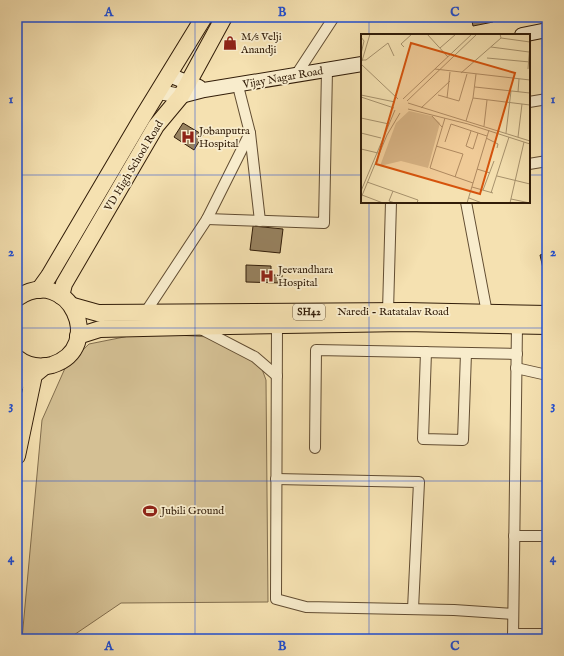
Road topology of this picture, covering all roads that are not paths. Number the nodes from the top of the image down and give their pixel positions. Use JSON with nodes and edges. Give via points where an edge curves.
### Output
{"nodes":[{"id":1,"x":204,"y":17,"type":"edge"},
{"id":2,"x":224,"y":17,"type":"edge"},
{"id":3,"x":334,"y":17,"type":"edge"},
{"id":4,"x":547,"y":30,"type":"edge"},
{"id":5,"x":527,"y":34,"type":"edge"},
{"id":6,"x":361,"y":64,"type":"edge"},
{"id":7,"x":328,"y":70,"type":"junction"},
{"id":8,"x":169,"y":75,"type":"junction"},
{"id":9,"x":296,"y":75,"type":"junction"},
{"id":10,"x":188,"y":81,"type":"junction"},
{"id":11,"x":238,"y":86,"type":"junction"},
{"id":12,"x":204,"y":90,"type":"junction"},
{"id":13,"x":159,"y":92,"type":"junction"},
{"id":14,"x":181,"y":96,"type":"junction"},
{"id":15,"x":547,"y":99,"type":"edge"},
{"id":16,"x":530,"y":102,"type":"edge"},
{"id":17,"x":250,"y":133,"type":"junction"},
{"id":18,"x":547,"y":161,"type":"edge"},
{"id":19,"x":530,"y":164,"type":"edge"},
{"id":20,"x":392,"y":203,"type":"edge"},
{"id":21,"x":466,"y":203,"type":"edge"},
{"id":22,"x":207,"y":219,"type":"junction"},
{"id":23,"x":260,"y":221,"type":"junction"},
{"id":24,"x":39,"y":290,"type":"junction"},
{"id":25,"x":17,"y":298,"type":"edge"},
{"id":26,"x":67,"y":301,"type":"junction"},
{"id":27,"x":388,"y":311,"type":"junction"},
{"id":28,"x":145,"y":313,"type":"junction"},
{"id":29,"x":487,"y":313,"type":"junction"},
{"id":30,"x":547,"y":314,"type":"edge"},
{"id":31,"x":277,"y":325,"type":"junction"},
{"id":32,"x":517,"y":325,"type":"junction"},
{"id":33,"x":197,"y":326,"type":"junction"},
{"id":34,"x":547,"y":326,"type":"edge"},
{"id":35,"x":78,"y":336,"type":"junction"},
{"id":36,"x":426,"y":352,"type":"junction"},
{"id":37,"x":466,"y":353,"type":"junction"},
{"id":38,"x":517,"y":354,"type":"junction"},
{"id":39,"x":17,"y":358,"type":"edge"},
{"id":40,"x":17,"y":363,"type":"edge"},
{"id":41,"x":45,"y":366,"type":"junction"},
{"id":42,"x":516,"y":368,"type":"junction"},
{"id":43,"x":547,"y":375,"type":"edge"},
{"id":44,"x":277,"y":376,"type":"junction"},
{"id":45,"x":17,"y":383,"type":"edge"},
{"id":46,"x":19,"y":440,"type":"edge"},
{"id":47,"x":315,"y":448,"type":"dead end"},
{"id":48,"x":17,"y":456,"type":"edge"},
{"id":49,"x":276,"y":479,"type":"junction"},
{"id":50,"x":514,"y":536,"type":"junction"},
{"id":51,"x":547,"y":536,"type":"edge"},
{"id":52,"x":413,"y":609,"type":"junction"},
{"id":53,"x":514,"y":614,"type":"junction"},
{"id":54,"x":547,"y":634,"type":"edge"},
{"id":55,"x":513,"y":637,"type":"edge"}],
"edges":[{"from":1,"to":8,"type":"main road","name":"VD High School Road"},
{"from":2,"to":10,"type":"main road","name":"VD High School Road"},
{"from":3,"to":9,"type":"street"},
{"from":4,"to":5,"type":"street"},
{"from":6,"to":7,"type":"street","name":"Vijay Nagar Road"},
{"from":7,"to":9,"type":"street","name":"Vijay Nagar Road"},
{"from":7,"to":23,"type":"street","via":[[324,223]]},
{"from":8,"to":10,"type":"street"},
{"from":8,"to":13,"type":"main road","name":"VD High School Road"},
{"from":9,"to":11,"type":"street","name":"Vijay Nagar Road"},
{"from":10,"to":12,"type":"street"},
{"from":10,"to":14,"type":"main road","name":"VD High School Road"},
{"from":11,"to":12,"type":"street","name":"Vijay Nagar Road"},
{"from":11,"to":17,"type":"street"},
{"from":12,"to":14,"type":"street","name":"Vijay Nagar Road"},
{"from":13,"to":14,"type":"street","name":"Vijay Nagar Road"},
{"from":13,"to":24,"type":"main road","name":"VD High School Road","via":[[50,276]]},
{"from":14,"to":26,"type":"main road","name":"VD High School Road","via":[[156,126],[64,284]]},
{"from":15,"to":16,"type":"street"},
{"from":17,"to":22,"type":"street"},
{"from":17,"to":23,"type":"street"},
{"from":18,"to":19,"type":"street"},
{"from":20,"to":27,"type":"street"},
{"from":21,"to":29,"type":"street"},
{"from":22,"to":23,"type":"street"},
{"from":22,"to":28,"type":"street"},
{"from":24,"to":25,"type":"main road"},
{"from":24,"to":26,"type":"main road","name":"Naredi - Ratatalav Road","via":[[55,292]]},
{"from":26,"to":28,"type":"main road","name":"Naredi - Ratatalav Road","number":"SH42","via":[[98,313]]},
{"from":26,"to":35,"type":"main road","via":[[79,321]]},
{"from":27,"to":28,"type":"main road","name":"Naredi - Ratatalav Road","number":"SH42"},
{"from":27,"to":29,"type":"main road","name":"Naredi - Ratatalav Road","number":"SH42"},
{"from":29,"to":30,"type":"main road","name":"Naredi - Ratatalav Road","number":"SH42"},
{"from":31,"to":32,"type":"main road","name":"Naredi - Ratatalav Road","number":"SH42"},
{"from":31,"to":33,"type":"main road","name":"Naredi - Ratatalav Road","number":"SH42"},
{"from":31,"to":44,"type":"street"},
{"from":32,"to":34,"type":"main road","name":"Naredi - Ratatalav Road","number":"SH42"},
{"from":32,"to":38,"type":"street"},
{"from":33,"to":35,"type":"main road","name":"Naredi - Ratatalav Road","number":"SH42","via":[[100,329]]},
{"from":33,"to":44,"type":"street","via":[[256,357]]},
{"from":35,"to":41,"type":"main road","via":[[72,351],[60,361]]},
{"from":36,"to":37,"type":"street"},
{"from":36,"to":37,"type":"street","via":[[423,439],[463,440]]},
{"from":36,"to":47,"type":"street","via":[[316,350]]},
{"from":37,"to":38,"type":"street"},
{"from":38,"to":42,"type":"street"},
{"from":39,"to":41,"type":"main road","via":[[29,365]]},
{"from":40,"to":45,"type":"main road","via":[[20,370]]},
{"from":41,"to":46,"type":"main road","via":[[34,376]]},
{"from":42,"to":43,"type":"street"},
{"from":42,"to":50,"type":"street"},
{"from":44,"to":49,"type":"street"},
{"from":46,"to":48,"type":"main road"},
{"from":49,"to":52,"type":"street","via":[[276,598],[306,607]]},
{"from":49,"to":52,"type":"street","via":[[419,482]]},
{"from":50,"to":51,"type":"street"},
{"from":50,"to":53,"type":"street"},
{"from":52,"to":53,"type":"street"},
{"from":53,"to":55,"type":"street"},
{"from":54,"to":55,"type":"street"}]}
